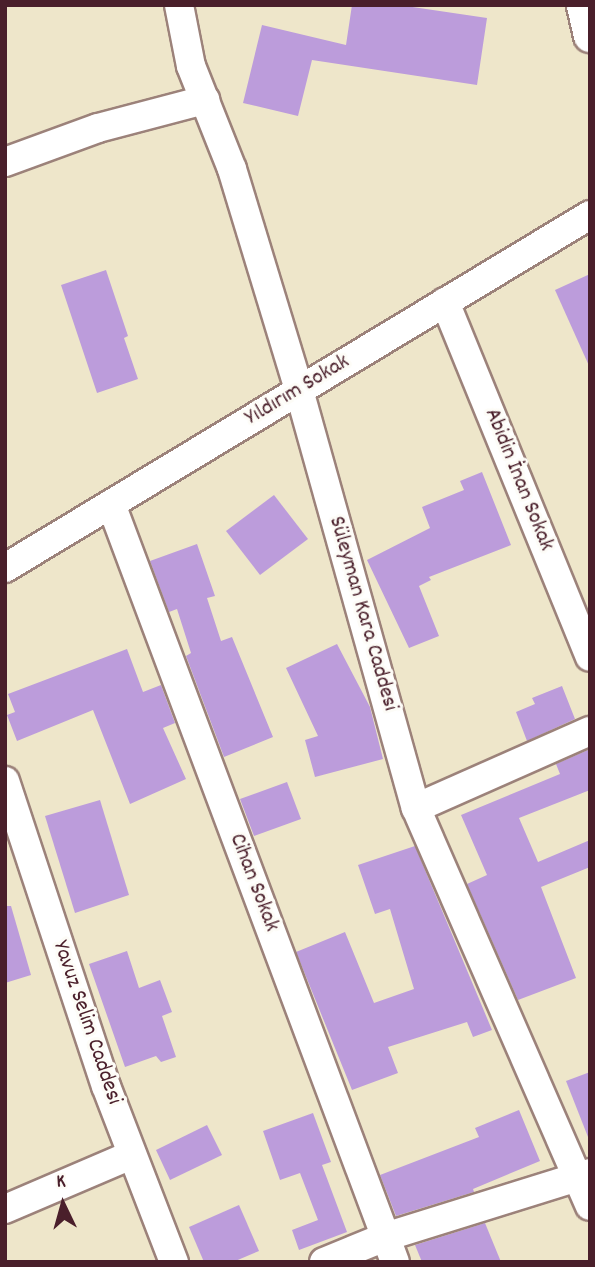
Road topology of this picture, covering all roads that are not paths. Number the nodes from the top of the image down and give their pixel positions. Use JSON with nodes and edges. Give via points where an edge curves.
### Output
{"nodes":[{"id":1,"x":179,"y":5,"type":"edge"},
{"id":2,"x":583,"y":5,"type":"edge"},
{"id":3,"x":590,"y":35,"type":"edge"},
{"id":4,"x":205,"y":100,"type":"junction"},
{"id":5,"x":5,"y":162,"type":"edge"},
{"id":6,"x":590,"y":215,"type":"edge"},
{"id":7,"x":445,"y":302,"type":"junction"},
{"id":8,"x":299,"y":390,"type":"junction"},
{"id":9,"x":111,"y":504,"type":"junction"},
{"id":10,"x":5,"y":568,"type":"edge"},
{"id":11,"x":590,"y":657,"type":"edge"},
{"id":12,"x":590,"y":731,"type":"edge"},
{"id":13,"x":5,"y":780,"type":"edge"},
{"id":14,"x":416,"y":808,"type":"junction"},
{"id":15,"x":131,"y":1155,"type":"junction"},
{"id":16,"x":584,"y":1175,"type":"edge"},
{"id":17,"x":590,"y":1206,"type":"edge"},
{"id":18,"x":5,"y":1209,"type":"edge"},
{"id":19,"x":390,"y":1250,"type":"edge"},
{"id":20,"x":174,"y":1262,"type":"edge"},
{"id":21,"x":324,"y":1262,"type":"edge"}],
"edges":[{"from":1,"to":4,"type":"street","name":"Süleyman Kara Caddesi","via":[[191,66]]},
{"from":2,"to":3,"type":"street"},
{"from":4,"to":5,"type":"street","via":[[98,128]]},
{"from":4,"to":8,"type":"street","name":"Süleyman Kara Caddesi","via":[[232,169]]},
{"from":6,"to":7,"type":"street","name":"Yıldırım Sokak"},
{"from":7,"to":8,"type":"street","name":"Yıldırım Sokak"},
{"from":7,"to":11,"type":"street","name":"Abidin İnan Sokak"},
{"from":8,"to":9,"type":"street","name":"Yıldırım Sokak"},
{"from":8,"to":14,"type":"street","name":"Süleyman Kara Caddesi"},
{"from":9,"to":10,"type":"street","name":"Yıldırım Sokak"},
{"from":9,"to":19,"type":"street","name":"Cihan Sokak"},
{"from":12,"to":14,"type":"street"},
{"from":13,"to":15,"type":"street","name":"Yavuz Selim Caddesi"},
{"from":14,"to":16,"type":"street","name":"Süleyman Kara Caddesi"},
{"from":15,"to":18,"type":"street"},
{"from":15,"to":20,"type":"street","name":"Yavuz Selim Caddesi"},
{"from":16,"to":17,"type":"street","name":"Süleyman Kara Caddesi"},
{"from":16,"to":19,"type":"street"},
{"from":19,"to":21,"type":"street"}]}
